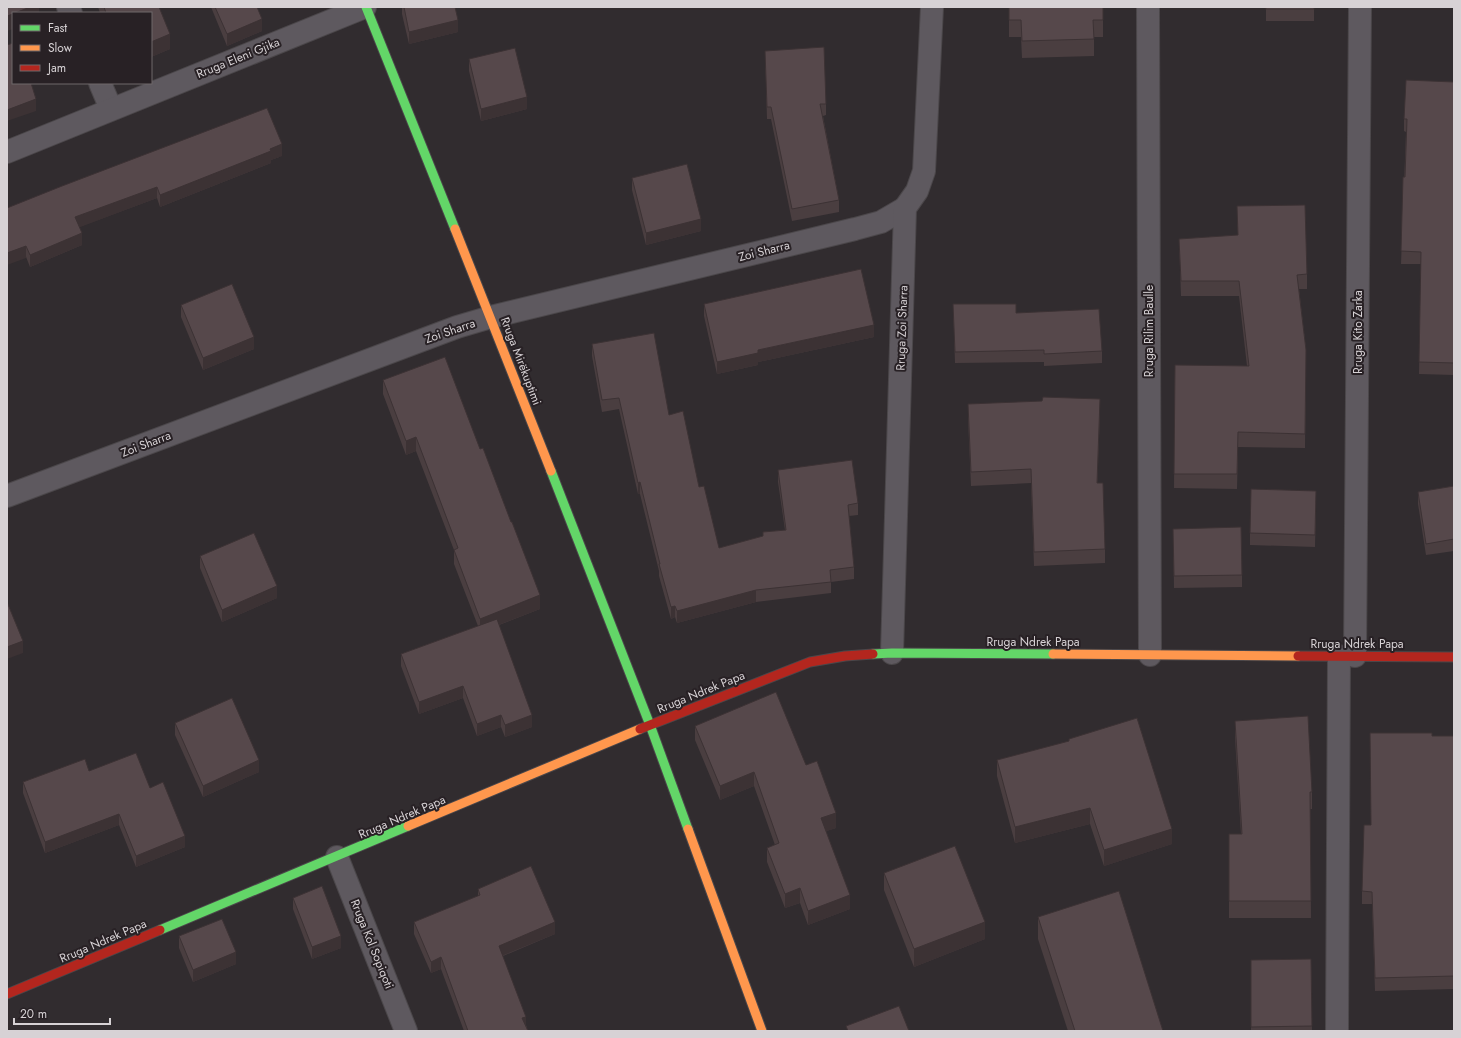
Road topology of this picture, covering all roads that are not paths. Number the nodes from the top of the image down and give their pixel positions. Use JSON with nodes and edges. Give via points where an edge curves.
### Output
{"nodes":[{"id":1,"x":365,"y":7,"type":"edge"},
{"id":2,"x":932,"y":7,"type":"edge"},
{"id":3,"x":1148,"y":7,"type":"edge"},
{"id":4,"x":1360,"y":7,"type":"edge"},
{"id":5,"x":100,"y":84,"type":"edge"},
{"id":6,"x":111,"y":109,"type":"junction"},
{"id":7,"x":7,"y":152,"type":"edge"},
{"id":8,"x":905,"y":208,"type":"junction"},
{"id":9,"x":491,"y":317,"type":"junction"},
{"id":10,"x":7,"y":496,"type":"edge"},
{"id":11,"x":892,"y":653,"type":"junction"},
{"id":12,"x":1150,"y":655,"type":"junction"},
{"id":13,"x":1347,"y":656,"type":"junction"},
{"id":14,"x":1454,"y":656,"type":"edge"},
{"id":15,"x":650,"y":726,"type":"junction"},
{"id":16,"x":337,"y":857,"type":"junction"},
{"id":17,"x":7,"y":994,"type":"edge"},
{"id":18,"x":406,"y":1031,"type":"edge"},
{"id":19,"x":762,"y":1031,"type":"edge"},
{"id":20,"x":1337,"y":1031,"type":"edge"}],
"edges":[{"from":1,"to":6,"type":"street","name":"Rruga Eleni Gjika"},
{"from":1,"to":9,"type":"street","name":"Rruga Mirëkuptimi"},
{"from":2,"to":8,"type":"street","via":[[924,170],[917,191]]},
{"from":3,"to":12,"type":"street","name":"Rruga Rilim Baulle"},
{"from":4,"to":13,"type":"street","name":"Rruga Kito Zarka"},
{"from":5,"to":6,"type":"street"},
{"from":6,"to":7,"type":"street","name":"Rruga Eleni Gjika"},
{"from":8,"to":9,"type":"street","name":"Zoi Sharra","via":[[881,222],[855,229]]},
{"from":8,"to":11,"type":"street","name":"Rruga Zoi Sharra"},
{"from":9,"to":10,"type":"street","name":"Zoi Sharra","via":[[457,327]]},
{"from":9,"to":15,"type":"street","name":"Rruga Mirëkuptimi"},
{"from":11,"to":12,"type":"street","name":"Rruga Ndrek Papa"},
{"from":11,"to":15,"type":"street","name":"Rruga Ndrek Papa","via":[[845,656],[810,662]]},
{"from":12,"to":13,"type":"street","name":"Rruga Ndrek Papa"},
{"from":13,"to":14,"type":"street","name":"Rruga Ndrek Papa"},
{"from":13,"to":20,"type":"street","name":"Rruga Kito Zarka"},
{"from":15,"to":16,"type":"street","name":"Rruga Ndrek Papa"},
{"from":15,"to":19,"type":"street","name":"Rruga Mirëkuptimi"},
{"from":16,"to":17,"type":"street","name":"Rruga Ndrek Papa"},
{"from":16,"to":18,"type":"street","name":"Rruga Kol Sopiqoti"}]}
